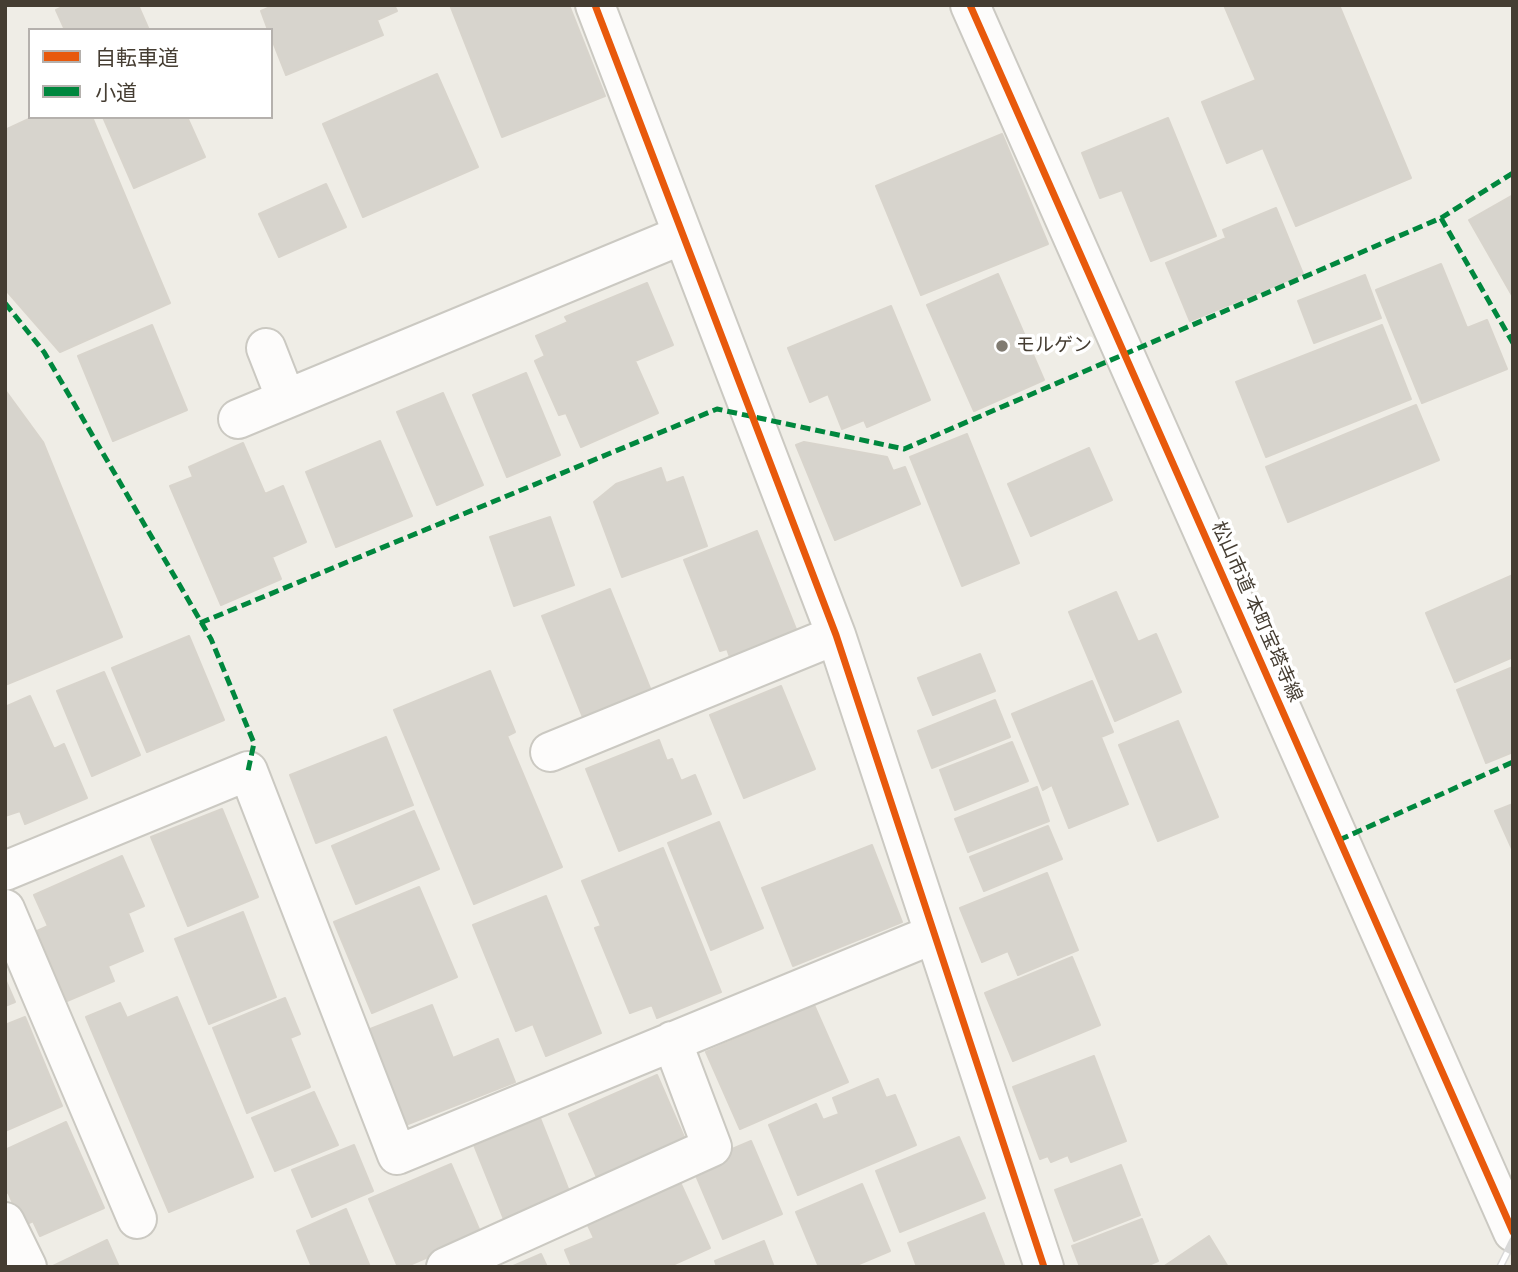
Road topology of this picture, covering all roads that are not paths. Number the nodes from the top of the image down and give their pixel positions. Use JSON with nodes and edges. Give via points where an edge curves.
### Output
{"nodes":[{"id":1,"x":596,"y":5,"type":"edge"},
{"id":2,"x":973,"y":6,"type":"edge"},
{"id":3,"x":682,"y":235,"type":"junction"},
{"id":4,"x":266,"y":348,"type":"dead end"},
{"id":5,"x":286,"y":399,"type":"junction"},
{"id":6,"x":238,"y":419,"type":"dead end"},
{"id":7,"x":836,"y":635,"type":"junction"},
{"id":8,"x":550,"y":752,"type":"dead end"},
{"id":9,"x":5,"y":871,"type":"edge"},
{"id":10,"x":5,"y":909,"type":"edge"},
{"id":11,"x":934,"y":934,"type":"junction"},
{"id":12,"x":672,"y":1041,"type":"junction"},
{"id":13,"x":137,"y":1219,"type":"dead end"},
{"id":14,"x":5,"y":1222,"type":"edge"},
{"id":15,"x":1513,"y":1232,"type":"edge"},
{"id":16,"x":27,"y":1267,"type":"edge"},
{"id":17,"x":446,"y":1267,"type":"edge"},
{"id":18,"x":1044,"y":1267,"type":"edge"}],
"edges":[{"from":1,"to":3,"type":"street"},
{"from":2,"to":15,"type":"street","name":"松山市道 本町宝塔寺線"},
{"from":3,"to":5,"type":"street"},
{"from":3,"to":7,"type":"street"},
{"from":4,"to":5,"type":"street"},
{"from":5,"to":6,"type":"street"},
{"from":7,"to":8,"type":"street"},
{"from":7,"to":11,"type":"street"},
{"from":9,"to":12,"type":"street","via":[[248,771],[397,1155]]},
{"from":10,"to":13,"type":"street"},
{"from":11,"to":12,"type":"street"},
{"from":11,"to":18,"type":"street"},
{"from":12,"to":17,"type":"street","via":[[712,1147]]},
{"from":14,"to":16,"type":"street"}]}
